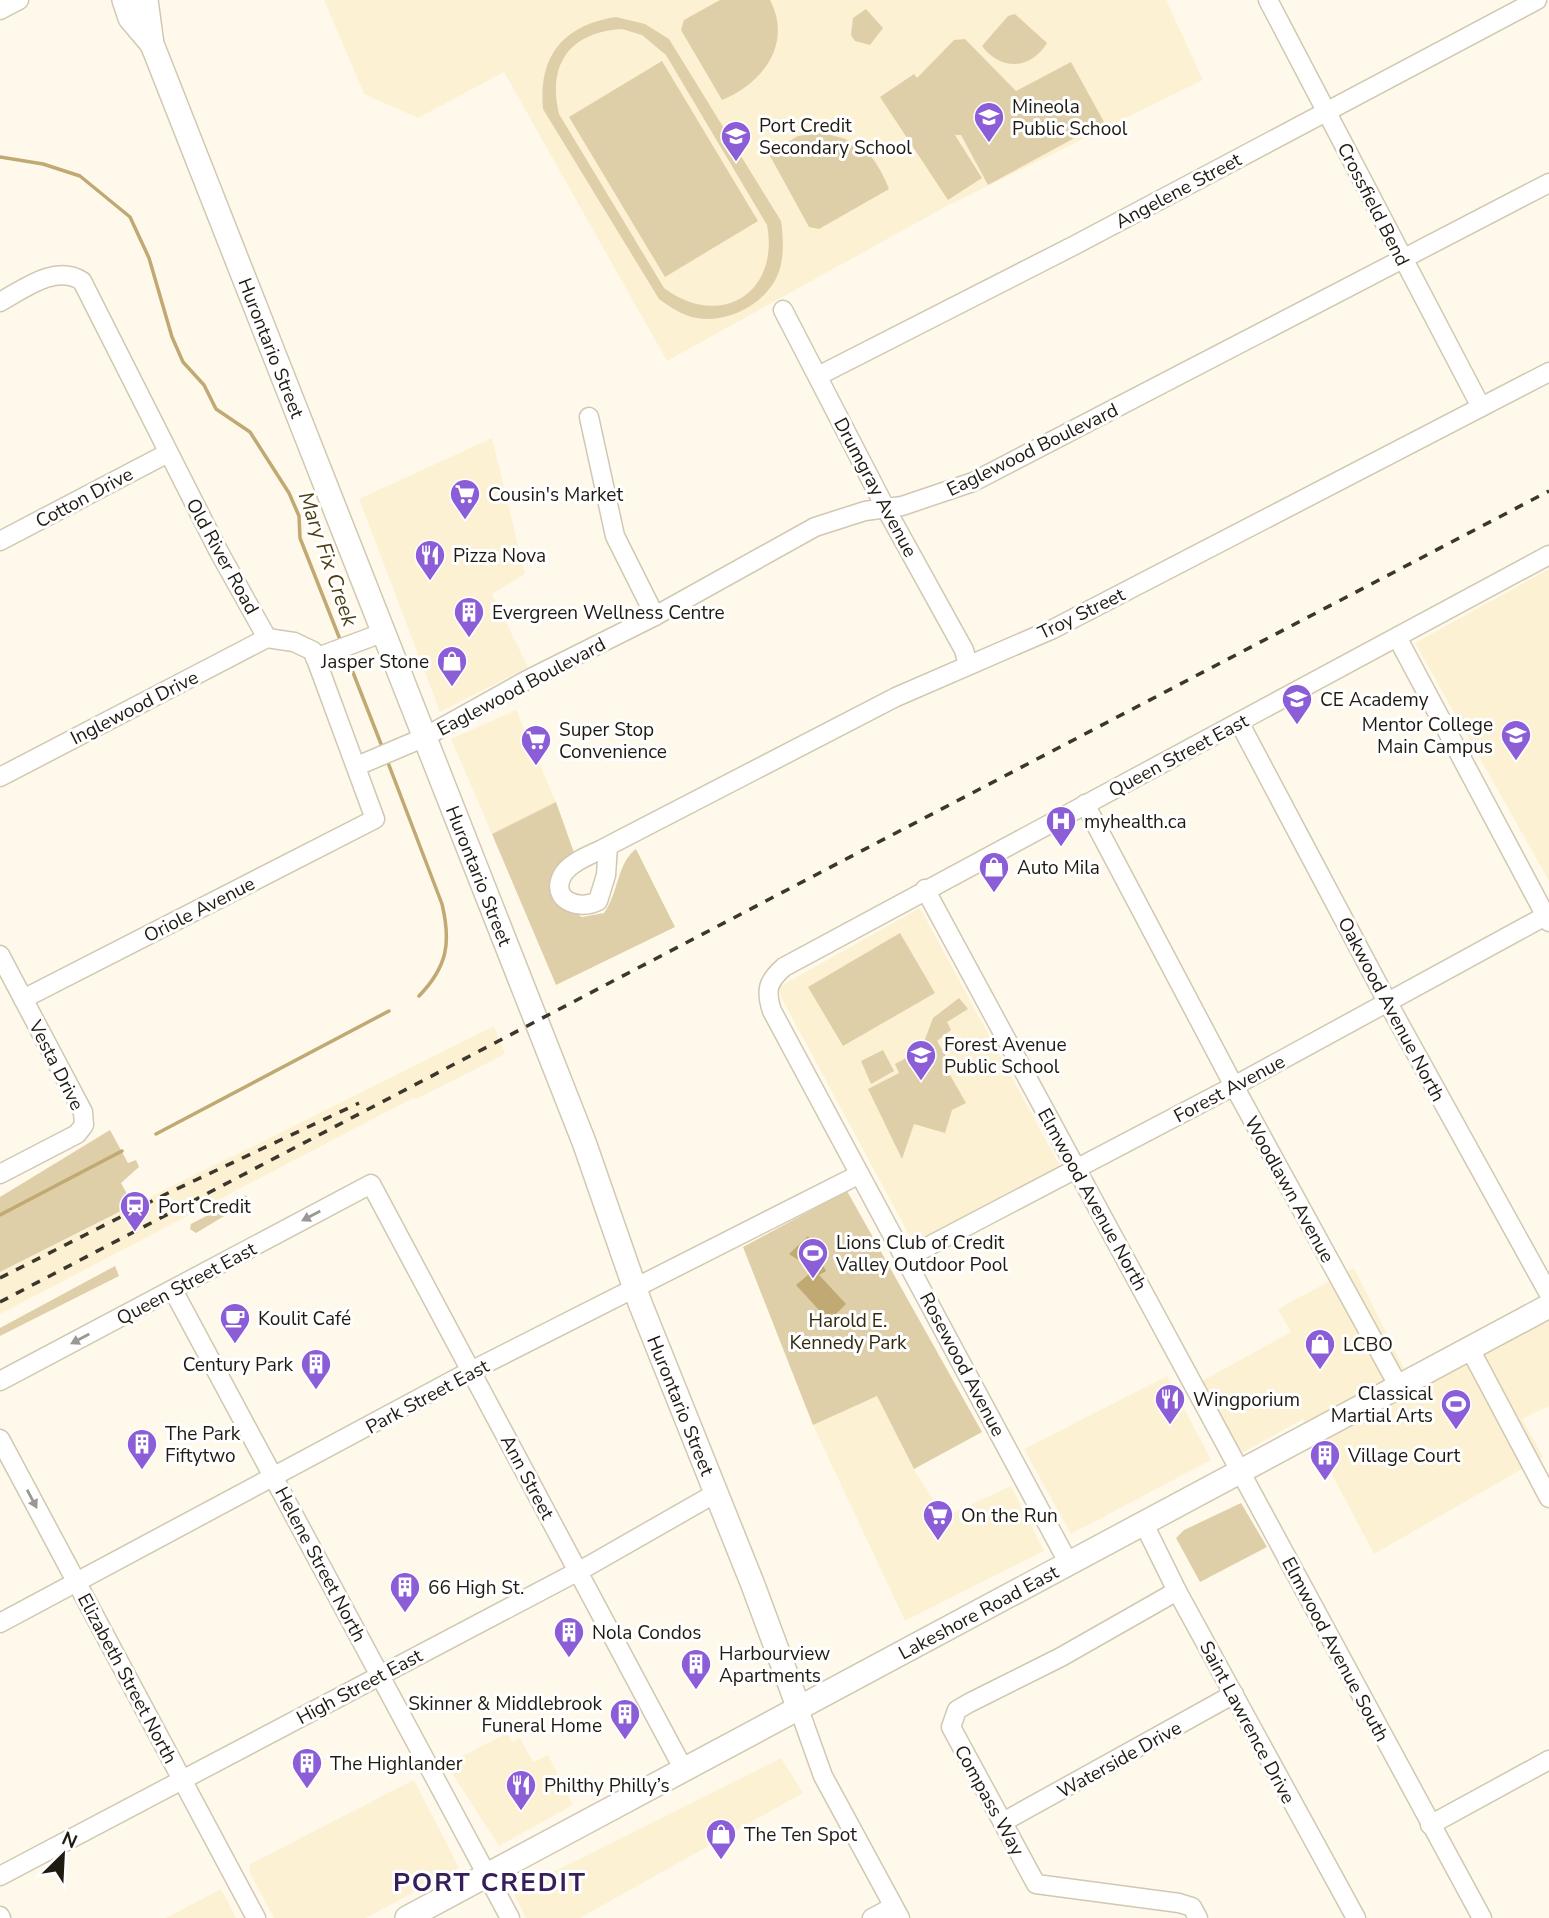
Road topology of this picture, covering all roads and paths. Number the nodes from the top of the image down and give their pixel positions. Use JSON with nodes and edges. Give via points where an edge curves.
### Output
{"nodes":[{"id":1,"x":19,"y":0,"type":"edge"},
{"id":2,"x":124,"y":0,"type":"edge"},
{"id":3,"x":146,"y":0,"type":"edge"},
{"id":4,"x":1268,"y":0,"type":"edge"},
{"id":5,"x":1537,"y":0,"type":"edge"},
{"id":6,"x":0,"y":10,"type":"edge"},
{"id":7,"x":152,"y":44,"type":"junction"},
{"id":8,"x":1325,"y":111,"type":"junction"},
{"id":9,"x":1549,"y":183,"type":"edge"},
{"id":10,"x":1402,"y":259,"type":"junction"},
{"id":11,"x":0,"y":302,"type":"edge"},
{"id":12,"x":783,"y":310,"type":"dead end"},
{"id":13,"x":1549,"y":372,"type":"edge"},
{"id":14,"x":818,"y":376,"type":"junction"},
{"id":15,"x":1481,"y":407,"type":"junction"},
{"id":16,"x":589,"y":417,"type":"dead end"},
{"id":17,"x":168,"y":453,"type":"junction"},
{"id":18,"x":886,"y":509,"type":"junction"},
{"id":19,"x":0,"y":541,"type":"edge"},
{"id":20,"x":1549,"y":555,"type":"edge"},
{"id":21,"x":655,"y":616,"type":"junction"},
{"id":22,"x":382,"y":633,"type":"junction"},
{"id":23,"x":1397,"y":637,"type":"junction"},
{"id":24,"x":267,"y":638,"type":"junction"},
{"id":25,"x":315,"y":658,"type":"junction"},
{"id":26,"x":968,"y":665,"type":"junction"},
{"id":27,"x":1239,"y":722,"type":"junction"},
{"id":28,"x":423,"y":738,"type":"junction"},
{"id":29,"x":357,"y":766,"type":"junction"},
{"id":30,"x":0,"y":777,"type":"edge"},
{"id":31,"x":1085,"y":804,"type":"junction"},
{"id":32,"x":608,"y":846,"type":"dead end"},
{"id":33,"x":925,"y":889,"type":"junction"},
{"id":34,"x":1548,"y":917,"type":"edge"},
{"id":35,"x":0,"y":955,"type":"edge"},
{"id":36,"x":772,"y":977,"type":"joint"},
{"id":37,"x":23,"y":999,"type":"junction"},
{"id":38,"x":1388,"y":1003,"type":"junction"},
{"id":39,"x":1234,"y":1086,"type":"junction"},
{"id":40,"x":1075,"y":1168,"type":"junction"},
{"id":41,"x":0,"y":1174,"type":"edge"},
{"id":42,"x":858,"y":1175,"type":"junction"},
{"id":43,"x":371,"y":1184,"type":"joint"},
{"id":44,"x":906,"y":1258,"type":"junction"},
{"id":45,"x":635,"y":1287,"type":"junction"},
{"id":46,"x":173,"y":1290,"type":"junction"},
{"id":47,"x":1549,"y":1293,"type":"edge"},
{"id":48,"x":1549,"y":1306,"type":"edge"},
{"id":49,"x":1470,"y":1349,"type":"junction"},
{"id":50,"x":472,"y":1372,"type":"junction"},
{"id":51,"x":0,"y":1381,"type":"edge"},
{"id":52,"x":1399,"y":1387,"type":"junction"},
{"id":53,"x":0,"y":1439,"type":"edge"},
{"id":54,"x":1241,"y":1472,"type":"junction"},
{"id":55,"x":274,"y":1476,"type":"junction"},
{"id":56,"x":716,"y":1493,"type":"junction"},
{"id":57,"x":1549,"y":1498,"type":"edge"},
{"id":58,"x":1144,"y":1524,"type":"junction"},
{"id":59,"x":1069,"y":1564,"type":"junction"},
{"id":60,"x":578,"y":1572,"type":"junction"},
{"id":61,"x":76,"y":1580,"type":"junction"},
{"id":62,"x":1177,"y":1591,"type":"junction"},
{"id":63,"x":0,"y":1623,"type":"edge"},
{"id":64,"x":380,"y":1674,"type":"junction"},
{"id":65,"x":1234,"y":1694,"type":"junction"},
{"id":66,"x":799,"y":1709,"type":"junction"},
{"id":67,"x":1549,"y":1760,"type":"edge"},
{"id":68,"x":684,"y":1770,"type":"junction"},
{"id":69,"x":183,"y":1780,"type":"junction"},
{"id":70,"x":1003,"y":1822,"type":"junction"},
{"id":71,"x":1430,"y":1825,"type":"junction"},
{"id":72,"x":488,"y":1875,"type":"junction"},
{"id":73,"x":0,"y":1876,"type":"edge"},
{"id":74,"x":897,"y":1912,"type":"edge"},
{"id":75,"x":256,"y":1918,"type":"edge"},
{"id":76,"x":407,"y":1918,"type":"edge"},
{"id":77,"x":510,"y":1918,"type":"edge"},
{"id":78,"x":872,"y":1918,"type":"edge"},
{"id":79,"x":1198,"y":1918,"type":"edge"},
{"id":80,"x":1356,"y":1918,"type":"edge"},
{"id":81,"x":1482,"y":1918,"type":"edge"}],
"edges":[{"from":1,"to":6,"type":"street"},
{"from":2,"to":7,"type":"main road","name":"Hurontario Street","via":[[130,18]]},
{"from":3,"to":7,"type":"main road","name":"Hurontario Street"},
{"from":4,"to":8,"type":"street","name":"Crossfield Bend"},
{"from":5,"to":8,"type":"street","name":"Angelene Street"},
{"from":7,"to":22,"type":"main road","name":"Hurontario Street"},
{"from":8,"to":10,"type":"street","name":"Crossfield Bend"},
{"from":8,"to":14,"type":"street","name":"Angelene Street"},
{"from":9,"to":10,"type":"street","name":"Eaglewood Boulevard"},
{"from":10,"to":15,"type":"street","name":"Crossfield Bend"},
{"from":10,"to":18,"type":"street","name":"Eaglewood Boulevard","via":[[973,482]]},
{"from":11,"to":17,"type":"street","name":"Old River Road","via":[[62,273],[82,281]]},
{"from":12,"to":14,"type":"street","name":"Drumgray Avenue"},
{"from":13,"to":15,"type":"street","name":"Troy Street"},
{"from":14,"to":18,"type":"street","name":"Drumgray Avenue"},
{"from":15,"to":26,"type":"street","name":"Troy Street","via":[[1053,629]]},
{"from":16,"to":21,"type":"street","via":[[615,536]]},
{"from":17,"to":19,"type":"street","name":"Cotton Drive"},
{"from":17,"to":24,"type":"street","name":"Old River Road"},
{"from":18,"to":21,"type":"street","name":"Eaglewood Boulevard","via":[[815,527]]},
{"from":18,"to":26,"type":"street","name":"Drumgray Avenue"},
{"from":20,"to":23,"type":"street","name":"Queen Street East"},
{"from":21,"to":28,"type":"street","name":"Eaglewood Boulevard"},
{"from":22,"to":25,"type":"street"},
{"from":22,"to":28,"type":"main road","name":"Hurontario Street"},
{"from":23,"to":27,"type":"street","name":"Queen Street East"},
{"from":23,"to":34,"type":"street"},
{"from":24,"to":25,"type":"street","name":"Old River Road","via":[[294,642],[313,651]]},
{"from":24,"to":30,"type":"street","name":"Inglewood Drive"},
{"from":25,"to":29,"type":"street"},
{"from":26,"to":32,"type":"street","name":"Troy Street","via":[[896,697]]},
{"from":27,"to":31,"type":"street","name":"Queen Street East"},
{"from":27,"to":38,"type":"street","name":"Oakwood Avenue North"},
{"from":28,"to":29,"type":"street","name":"Eaglewood Boulevard"},
{"from":28,"to":45,"type":"main road","name":"Hurontario Street","via":[[584,1142]]},
{"from":29,"to":37,"type":"street","name":"Oriole Avenue","via":[[375,819]]},
{"from":31,"to":33,"type":"street","name":"Queen Street East"},
{"from":31,"to":39,"type":"street","name":"Woodlawn Avenue"},
{"from":33,"to":36,"type":"street","name":"Queen Street East"},
{"from":33,"to":40,"type":"street","name":"Elmwood Avenue North"},
{"from":34,"to":38,"type":"street","name":"Forest Avenue"},
{"from":35,"to":37,"type":"street","name":"Vesta Drive"},
{"from":36,"to":42,"type":"street","name":"Rosewood Avenue","via":[[767,990],[772,1011]]},
{"from":37,"to":41,"type":"street","name":"Vesta Drive","via":[[83,1112],[84,1125],[78,1134]]},
{"from":38,"to":39,"type":"street","name":"Forest Avenue"},
{"from":38,"to":47,"type":"street","name":"Oakwood Avenue North"},
{"from":39,"to":40,"type":"street","name":"Forest Avenue"},
{"from":39,"to":52,"type":"street","name":"Woodlawn Avenue"},
{"from":40,"to":44,"type":"street","name":"Forest Avenue"},
{"from":40,"to":54,"type":"street","name":"Elmwood Avenue North"},
{"from":42,"to":44,"type":"street","name":"Rosewood Avenue"},
{"from":42,"to":45,"type":"street","name":"Park Street East"},
{"from":43,"to":46,"type":"street","name":"Queen Street East","one_way":true},
{"from":43,"to":50,"type":"street","name":"Ann Street"},
{"from":44,"to":59,"type":"street","name":"Rosewood Avenue"},
{"from":45,"to":50,"type":"street","name":"Park Street East"},
{"from":45,"to":56,"type":"main road","name":"Hurontario Street"},
{"from":46,"to":51,"type":"street","name":"Queen Street East","one_way":true},
{"from":46,"to":55,"type":"street","name":"Helene Street North"},
{"from":48,"to":49,"type":"main road","name":"Lakeshore Road East"},
{"from":49,"to":52,"type":"main road","name":"Lakeshore Road East"},
{"from":49,"to":57,"type":"street"},
{"from":50,"to":55,"type":"street","name":"Park Street East"},
{"from":50,"to":60,"type":"street","name":"Ann Street"},
{"from":52,"to":54,"type":"main road","name":"Lakeshore Road East"},
{"from":53,"to":61,"type":"street","name":"Elizabeth Street North","one_way":true},
{"from":54,"to":58,"type":"main road","name":"Lakeshore Road East"},
{"from":54,"to":71,"type":"street","name":"Elmwood Avenue South"},
{"from":55,"to":61,"type":"street","name":"Park Street East"},
{"from":55,"to":64,"type":"street","name":"Helene Street North"},
{"from":56,"to":60,"type":"street","name":"High Street East"},
{"from":56,"to":66,"type":"main road","name":"Hurontario Street"},
{"from":58,"to":59,"type":"main road","name":"Lakeshore Road East"},
{"from":58,"to":62,"type":"street","name":"Saint Lawrence Drive"},
{"from":59,"to":66,"type":"main road","name":"Lakeshore Road East"},
{"from":60,"to":64,"type":"street","name":"High Street East"},
{"from":60,"to":68,"type":"street","name":"Ann Street"},
{"from":61,"to":63,"type":"street","name":"Park Street East"},
{"from":61,"to":69,"type":"street","name":"Elizabeth Street North"},
{"from":62,"to":65,"type":"street","name":"Saint Lawrence Drive"},
{"from":62,"to":70,"type":"street","name":"Compass Way","via":[[957,1710],[951,1727]]},
{"from":64,"to":69,"type":"street","name":"High Street East"},
{"from":64,"to":72,"type":"street","name":"Helene Street North"},
{"from":65,"to":70,"type":"street","name":"Waterside Drive"},
{"from":65,"to":80,"type":"street","name":"Saint Lawrence Drive"},
{"from":66,"to":68,"type":"main road","name":"Lakeshore Road East"},
{"from":66,"to":74,"type":"street","via":[[823,1776]]},
{"from":67,"to":71,"type":"street"},
{"from":68,"to":72,"type":"main road","name":"Lakeshore Road East"},
{"from":69,"to":73,"type":"street","name":"High Street East"},
{"from":69,"to":75,"type":"street","name":"Elizabeth Street North"},
{"from":70,"to":79,"type":"street","name":"Compass Way","via":[[1036,1884],[1179,1903],[1192,1908]]},
{"from":71,"to":81,"type":"street","name":"Elmwood Avenue South"},
{"from":72,"to":76,"type":"main road","name":"Lakeshore Road East"},
{"from":72,"to":77,"type":"street","name":"Helene Street North"},
{"from":74,"to":78,"type":"street"}]}
